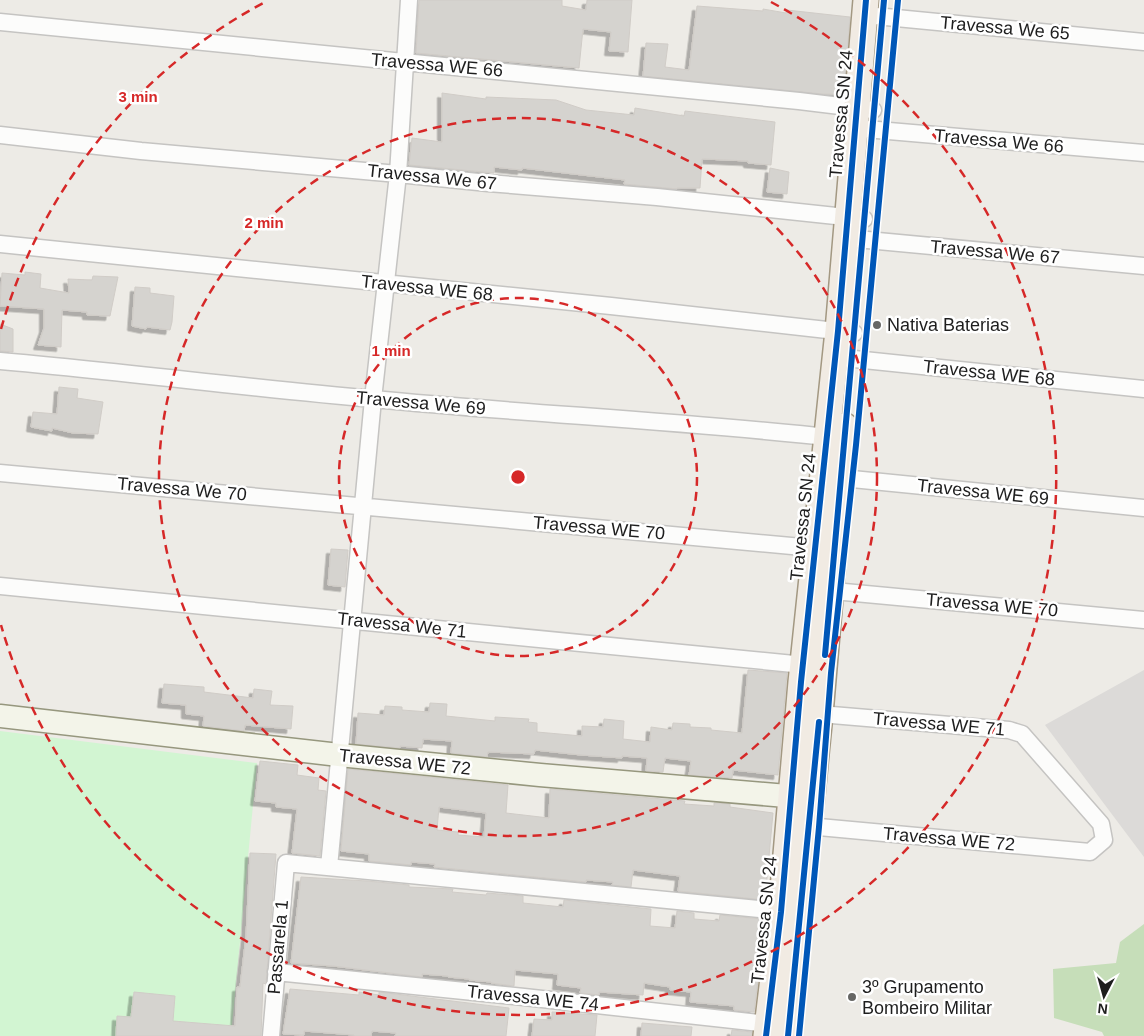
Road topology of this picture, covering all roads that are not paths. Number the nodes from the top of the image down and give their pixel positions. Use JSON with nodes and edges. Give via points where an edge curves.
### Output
{"nodes":[{"id":1,"x":409,"y":0,"type":"edge"},
{"id":2,"x":874,"y":8,"type":"edge"},
{"id":3,"x":0,"y":22,"type":"edge"},
{"id":4,"x":1144,"y":42,"type":"edge"},
{"id":5,"x":404,"y":62,"type":"junction"},
{"id":6,"x":864,"y":119,"type":"junction"},
{"id":7,"x":0,"y":135,"type":"edge"},
{"id":8,"x":1144,"y":153,"type":"edge"},
{"id":9,"x":398,"y":174,"type":"junction"},
{"id":10,"x":855,"y":228,"type":"junction"},
{"id":11,"x":0,"y":244,"type":"edge"},
{"id":12,"x":1144,"y":266,"type":"edge"},
{"id":13,"x":386,"y":284,"type":"junction"},
{"id":14,"x":846,"y":332,"type":"junction"},
{"id":15,"x":843,"y":358,"type":"junction"},
{"id":16,"x":0,"y":361,"type":"edge"},
{"id":17,"x":1144,"y":389,"type":"edge"},
{"id":18,"x":373,"y":399,"type":"junction"},
{"id":19,"x":835,"y":437,"type":"junction"},
{"id":20,"x":0,"y":473,"type":"edge"},
{"id":21,"x":832,"y":477,"type":"junction"},
{"id":22,"x":364,"y":506,"type":"junction"},
{"id":23,"x":1144,"y":508,"type":"edge"},
{"id":24,"x":824,"y":549,"type":"junction"},
{"id":25,"x":0,"y":586,"type":"edge"},
{"id":26,"x":821,"y":589,"type":"junction"},
{"id":27,"x":352,"y":620,"type":"junction"},
{"id":28,"x":1144,"y":620,"type":"edge"},
{"id":29,"x":804,"y":664,"type":"junction"},
{"id":30,"x":820,"y":714,"type":"junction"},
{"id":31,"x":0,"y":716,"type":"edge"},
{"id":32,"x":339,"y":755,"type":"junction"},
{"id":33,"x":801,"y":797,"type":"junction"},
{"id":34,"x":808,"y":826,"type":"junction"},
{"id":35,"x":1090,"y":852,"type":"joint"},
{"id":36,"x":329,"y":867,"type":"junction"},
{"id":37,"x":791,"y":912,"type":"junction"},
{"id":38,"x":276,"y":972,"type":"junction"},
{"id":39,"x":778,"y":1031,"type":"edge"},
{"id":40,"x":271,"y":1036,"type":"edge"}],
"edges":[{"from":1,"to":5,"type":"street"},
{"from":2,"to":4,"type":"street","name":"Travessa We 65"},
{"from":2,"to":6,"type":"main road","name":"Travessa SN 24"},
{"from":3,"to":5,"type":"street","name":"Travessa WE 66"},
{"from":5,"to":6,"type":"street","name":"Travessa WE 66"},
{"from":5,"to":9,"type":"street"},
{"from":6,"to":8,"type":"street","name":"Travessa We 66"},
{"from":6,"to":10,"type":"main road","name":"Travessa SN 24"},
{"from":7,"to":9,"type":"street","name":"Travessa We 67"},
{"from":9,"to":10,"type":"street","name":"Travessa We 67","via":[[657,197]]},
{"from":9,"to":13,"type":"street"},
{"from":10,"to":12,"type":"street","name":"Travessa We 67"},
{"from":10,"to":14,"type":"main road","name":"Travessa SN 24"},
{"from":11,"to":13,"type":"street","name":"Travessa WE 68"},
{"from":13,"to":14,"type":"street","name":"Travessa WE 68"},
{"from":13,"to":18,"type":"street"},
{"from":14,"to":15,"type":"main road","name":"Travessa SN 24"},
{"from":15,"to":17,"type":"street","name":"Travessa WE 68"},
{"from":15,"to":19,"type":"main road","name":"Travessa SN 24"},
{"from":16,"to":18,"type":"street","name":"Travessa We 69"},
{"from":18,"to":19,"type":"street","name":"Travessa We 69"},
{"from":18,"to":22,"type":"street"},
{"from":19,"to":21,"type":"main road","name":"Travessa SN 24"},
{"from":20,"to":22,"type":"street","name":"Travessa We 70"},
{"from":21,"to":23,"type":"street","name":"Travessa WE 69"},
{"from":21,"to":24,"type":"main road","name":"Travessa SN 24"},
{"from":22,"to":24,"type":"street","name":"Travessa WE 70"},
{"from":22,"to":27,"type":"street"},
{"from":24,"to":26,"type":"main road","name":"Travessa SN 24"},
{"from":25,"to":27,"type":"street","name":"Travessa We 71"},
{"from":26,"to":28,"type":"street","name":"Travessa WE 70"},
{"from":26,"to":29,"type":"main road","name":"Travessa SN 24"},
{"from":26,"to":30,"type":"main road","name":"Travessa SN 24"},
{"from":27,"to":29,"type":"street","name":"Travessa We 71"},
{"from":27,"to":32,"type":"street"},
{"from":29,"to":33,"type":"main road","name":"Travessa SN 24"},
{"from":30,"to":33,"type":"main road","name":"Travessa SN 24"},
{"from":30,"to":35,"type":"street","name":"Travessa WE 71","via":[[1010,730],[1022,734],[1101,824],[1104,840]]},
{"from":31,"to":32,"type":"main road","name":"Travessa WE 72"},
{"from":32,"to":33,"type":"main road","name":"Travessa WE 72","via":[[540,776]]},
{"from":32,"to":36,"type":"street"},
{"from":33,"to":34,"type":"main road","name":"Travessa SN 24"},
{"from":33,"to":37,"type":"main road","name":"Travessa SN 24"},
{"from":34,"to":35,"type":"street","name":"Travessa WE 72"},
{"from":34,"to":37,"type":"main road","name":"Travessa SN 24"},
{"from":36,"to":37,"type":"street"},
{"from":36,"to":38,"type":"street","name":"Passarela 1","via":[[286,863]]},
{"from":37,"to":39,"type":"main road","name":"Travessa SN 24"},
{"from":38,"to":39,"type":"street","name":"Travessa WE 74","via":[[524,997]]},
{"from":38,"to":40,"type":"street","name":"Passarela 1"}]}
